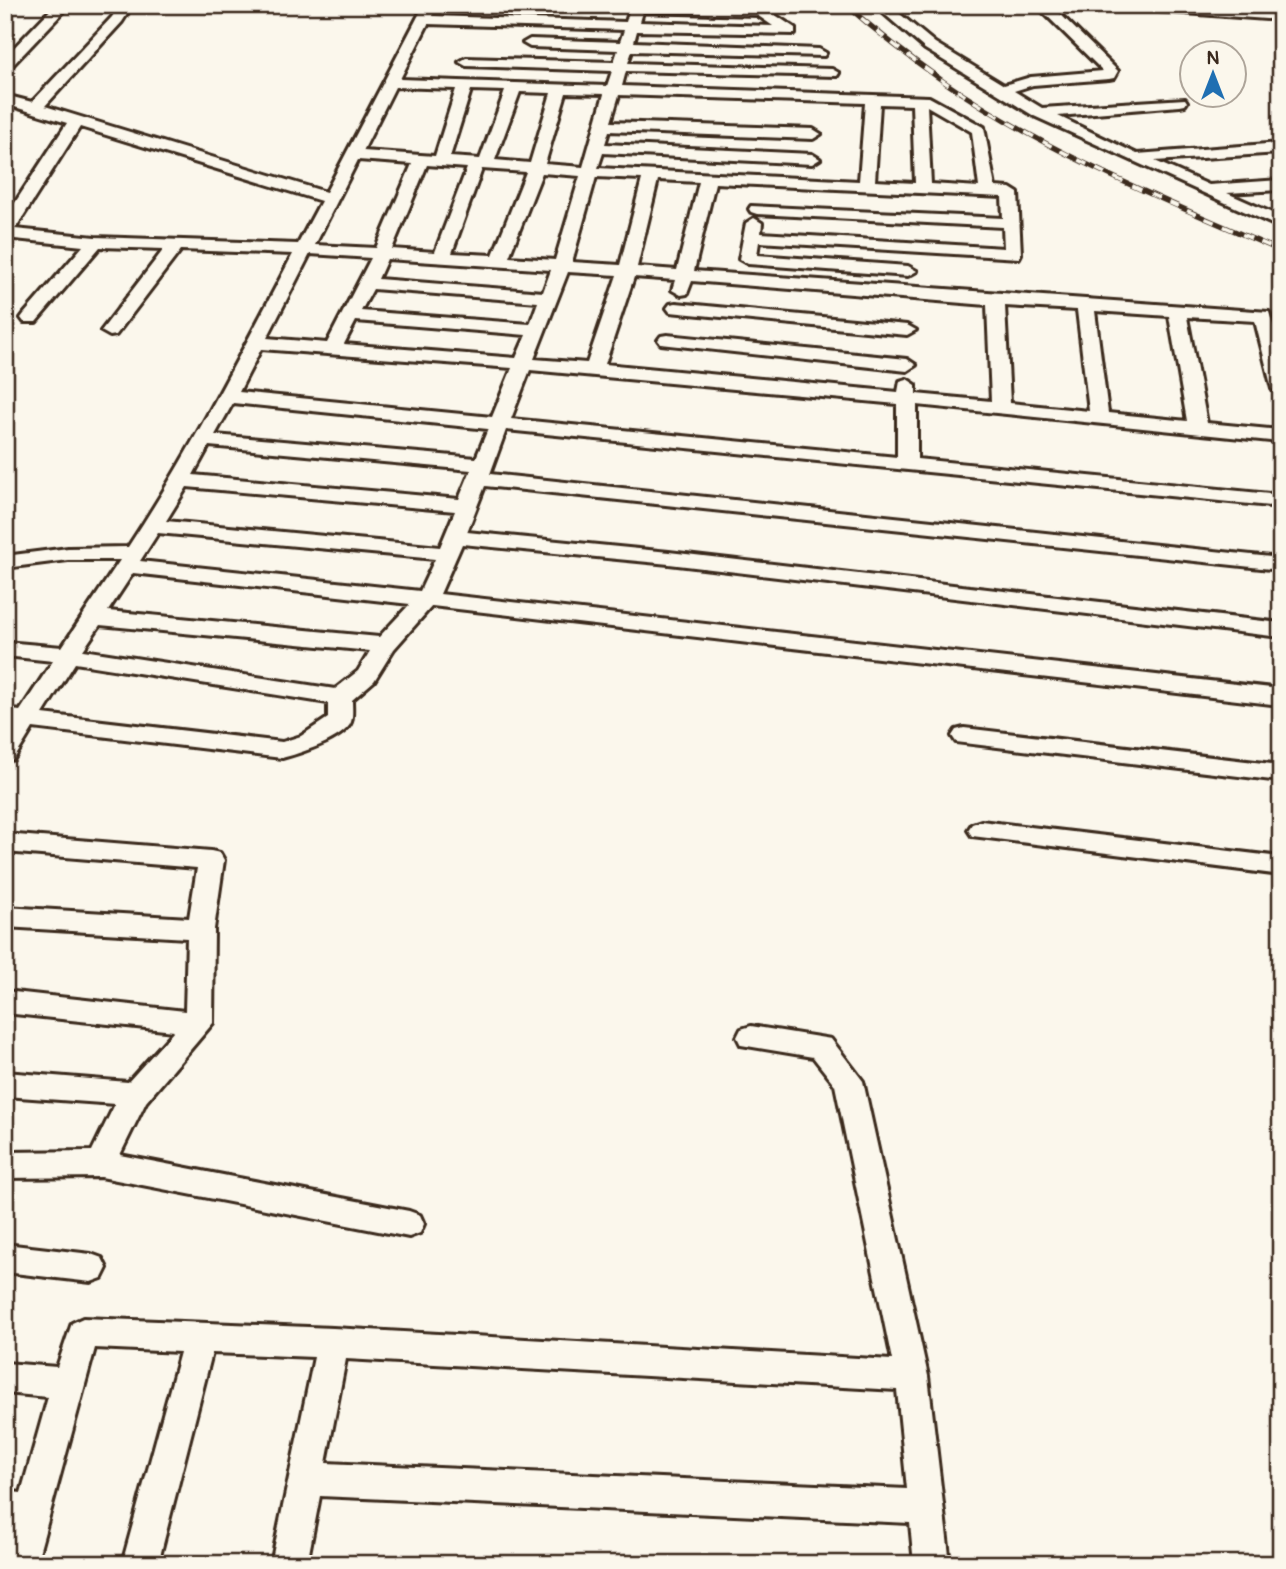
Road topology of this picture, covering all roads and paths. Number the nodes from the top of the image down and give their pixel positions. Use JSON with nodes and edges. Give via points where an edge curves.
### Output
{"nodes":[{"id":1,"x":63,"y":5,"type":"edge"},
{"id":2,"x":121,"y":5,"type":"edge"},
{"id":3,"x":490,"y":5,"type":"edge"},
{"id":4,"x":541,"y":5,"type":"edge"},
{"id":5,"x":881,"y":5,"type":"edge"},
{"id":6,"x":1044,"y":5,"type":"edge"},
{"id":7,"x":1130,"y":5,"type":"edge"},
{"id":8,"x":638,"y":7,"type":"edge"},
{"id":9,"x":755,"y":8,"type":"edge"},
{"id":10,"x":428,"y":13,"type":"edge"},
{"id":11,"x":1281,"y":16,"type":"edge"},
{"id":12,"x":536,"y":23,"type":"junction"},
{"id":13,"x":632,"y":26,"type":"junction"},
{"id":14,"x":481,"y":27,"type":"junction"},
{"id":15,"x":790,"y":32,"type":"junction"},
{"id":16,"x":530,"y":43,"type":"junction"},
{"id":17,"x":626,"y":47,"type":"junction"},
{"id":18,"x":819,"y":52,"type":"junction"},
{"id":19,"x":520,"y":63,"type":"junction"},
{"id":20,"x":5,"y":65,"type":"edge"},
{"id":21,"x":620,"y":66,"type":"junction"},
{"id":22,"x":832,"y":73,"type":"junction"},
{"id":23,"x":393,"y":83,"type":"junction"},
{"id":24,"x":460,"y":85,"type":"junction"},
{"id":25,"x":514,"y":87,"type":"junction"},
{"id":26,"x":561,"y":88,"type":"junction"},
{"id":27,"x":1003,"y":90,"type":"junction"},
{"id":28,"x":836,"y":97,"type":"junction"},
{"id":29,"x":612,"y":98,"type":"junction"},
{"id":30,"x":873,"y":99,"type":"junction"},
{"id":31,"x":919,"y":101,"type":"junction"},
{"id":32,"x":1178,"y":102,"type":"edge"},
{"id":33,"x":18,"y":106,"type":"edge"},
{"id":34,"x":1039,"y":113,"type":"junction"},
{"id":35,"x":76,"y":121,"type":"junction"},
{"id":36,"x":604,"y":126,"type":"junction"},
{"id":37,"x":597,"y":148,"type":"junction"},
{"id":38,"x":1281,"y":148,"type":"edge"},
{"id":39,"x":355,"y":155,"type":"junction"},
{"id":40,"x":1134,"y":158,"type":"junction"},
{"id":41,"x":812,"y":159,"type":"junction"},
{"id":42,"x":421,"y":160,"type":"junction"},
{"id":43,"x":441,"y":162,"type":"junction"},
{"id":44,"x":481,"y":164,"type":"junction"},
{"id":45,"x":536,"y":168,"type":"junction"},
{"id":46,"x":590,"y":172,"type":"junction"},
{"id":47,"x":650,"y":175,"type":"junction"},
{"id":48,"x":708,"y":178,"type":"junction"},
{"id":49,"x":761,"y":181,"type":"junction"},
{"id":50,"x":811,"y":184,"type":"junction"},
{"id":51,"x":1281,"y":185,"type":"edge"},
{"id":52,"x":867,"y":186,"type":"junction"},
{"id":53,"x":923,"y":189,"type":"junction"},
{"id":54,"x":1204,"y":189,"type":"junction"},
{"id":55,"x":988,"y":192,"type":"junction"},
{"id":56,"x":329,"y":198,"type":"junction"},
{"id":57,"x":13,"y":204,"type":"edge"},
{"id":58,"x":757,"y":209,"type":"junction"},
{"id":59,"x":1278,"y":220,"type":"edge"},
{"id":60,"x":1012,"y":223,"type":"junction"},
{"id":61,"x":10,"y":233,"type":"edge"},
{"id":62,"x":752,"y":237,"type":"junction"},
{"id":63,"x":95,"y":242,"type":"junction"},
{"id":64,"x":176,"y":245,"type":"junction"},
{"id":65,"x":908,"y":247,"type":"junction"},
{"id":66,"x":305,"y":248,"type":"junction"},
{"id":67,"x":5,"y":249,"type":"edge"},
{"id":68,"x":382,"y":253,"type":"junction"},
{"id":69,"x":442,"y":257,"type":"junction"},
{"id":70,"x":499,"y":261,"type":"junction"},
{"id":71,"x":562,"y":265,"type":"junction"},
{"id":72,"x":627,"y":271,"type":"junction"},
{"id":73,"x":908,"y":271,"type":"junction"},
{"id":74,"x":685,"y":276,"type":"junction"},
{"id":75,"x":366,"y":283,"type":"junction"},
{"id":76,"x":908,"y":294,"type":"junction"},
{"id":77,"x":549,"y":298,"type":"junction"},
{"id":78,"x":996,"y":300,"type":"junction"},
{"id":79,"x":1085,"y":305,"type":"junction"},
{"id":80,"x":676,"y":307,"type":"junction"},
{"id":81,"x":1177,"y":311,"type":"junction"},
{"id":82,"x":350,"y":315,"type":"junction"},
{"id":83,"x":30,"y":318,"type":"dead end"},
{"id":84,"x":907,"y":330,"type":"junction"},
{"id":85,"x":110,"y":331,"type":"dead end"},
{"id":86,"x":536,"y":331,"type":"junction"},
{"id":87,"x":667,"y":340,"type":"junction"},
{"id":88,"x":255,"y":343,"type":"junction"},
{"id":89,"x":332,"y":349,"type":"junction"},
{"id":90,"x":524,"y":363,"type":"junction"},
{"id":91,"x":907,"y":365,"type":"junction"},
{"id":92,"x":594,"y":369,"type":"junction"},
{"id":93,"x":658,"y":374,"type":"junction"},
{"id":94,"x":1281,"y":389,"type":"edge"},
{"id":95,"x":227,"y":397,"type":"junction"},
{"id":96,"x":907,"y":399,"type":"junction"},
{"id":97,"x":1001,"y":408,"type":"junction"},
{"id":98,"x":1099,"y":418,"type":"junction"},
{"id":99,"x":499,"y":424,"type":"junction"},
{"id":100,"x":1198,"y":427,"type":"junction"},
{"id":101,"x":1281,"y":436,"type":"edge"},
{"id":102,"x":202,"y":440,"type":"junction"},
{"id":103,"x":906,"y":464,"type":"junction"},
{"id":104,"x":480,"y":472,"type":"junction"},
{"id":105,"x":180,"y":480,"type":"junction"},
{"id":106,"x":1281,"y":501,"type":"edge"},
{"id":107,"x":467,"y":506,"type":"junction"},
{"id":108,"x":152,"y":526,"type":"junction"},
{"id":109,"x":451,"y":546,"type":"junction"},
{"id":110,"x":131,"y":560,"type":"junction"},
{"id":111,"x":5,"y":562,"type":"edge"},
{"id":112,"x":1281,"y":564,"type":"edge"},
{"id":113,"x":427,"y":599,"type":"junction"},
{"id":114,"x":93,"y":617,"type":"junction"},
{"id":115,"x":1281,"y":630,"type":"edge"},
{"id":116,"x":385,"y":645,"type":"junction"},
{"id":117,"x":5,"y":649,"type":"edge"},
{"id":118,"x":69,"y":655,"type":"junction"},
{"id":119,"x":340,"y":696,"type":"junction"},
{"id":120,"x":1281,"y":697,"type":"edge"},
{"id":121,"x":16,"y":718,"type":"edge"},
{"id":122,"x":964,"y":736,"type":"dead end"},
{"id":123,"x":5,"y":753,"type":"edge"},
{"id":124,"x":1281,"y":773,"type":"edge"},
{"id":125,"x":981,"y":830,"type":"dead end"},
{"id":126,"x":5,"y":843,"type":"edge"},
{"id":127,"x":1281,"y":866,"type":"edge"},
{"id":128,"x":5,"y":917,"type":"edge"},
{"id":129,"x":201,"y":929,"type":"junction"},
{"id":130,"x":5,"y":1002,"type":"edge"},
{"id":131,"x":200,"y":1023,"type":"junction"},
{"id":132,"x":751,"y":1037,"type":"dead end"},
{"id":133,"x":5,"y":1084,"type":"edge"},
{"id":134,"x":135,"y":1094,"type":"junction"},
{"id":135,"x":101,"y":1164,"type":"junction"},
{"id":136,"x":5,"y":1165,"type":"edge"},
{"id":137,"x":408,"y":1224,"type":"dead end"},
{"id":138,"x":5,"y":1258,"type":"edge"},
{"id":139,"x":92,"y":1268,"type":"dead end"},
{"id":140,"x":200,"y":1337,"type":"junction"},
{"id":141,"x":333,"y":1343,"type":"junction"},
{"id":142,"x":912,"y":1376,"type":"junction"},
{"id":143,"x":5,"y":1378,"type":"edge"},
{"id":144,"x":70,"y":1384,"type":"junction"},
{"id":145,"x":305,"y":1479,"type":"junction"},
{"id":146,"x":926,"y":1507,"type":"junction"},
{"id":147,"x":19,"y":1511,"type":"edge"},
{"id":148,"x":18,"y":1564,"type":"edge"},
{"id":149,"x":140,"y":1564,"type":"edge"},
{"id":150,"x":289,"y":1564,"type":"edge"},
{"id":151,"x":932,"y":1564,"type":"edge"}],
"edges":[{"from":1,"to":20,"type":"street"},
{"from":2,"to":33,"type":"street","via":[[124,8],[117,19]]},
{"from":3,"to":14,"type":"street"},
{"from":4,"to":12,"type":"street"},
{"from":5,"to":27,"type":"street","via":[[930,46]]},
{"from":6,"to":27,"type":"street","via":[[1111,71],[1096,78],[1016,84]]},
{"from":7,"to":11,"type":"street"},
{"from":8,"to":9,"type":"street"},
{"from":8,"to":13,"type":"street"},
{"from":9,"to":15,"type":"street"},
{"from":10,"to":14,"type":"street"},
{"from":10,"to":23,"type":"street"},
{"from":12,"to":13,"type":"street","via":[[585,20]]},
{"from":12,"to":14,"type":"street"},
{"from":12,"to":16,"type":"street"},
{"from":13,"to":15,"type":"street"},
{"from":13,"to":17,"type":"street"},
{"from":15,"to":18,"type":"street"},
{"from":16,"to":17,"type":"street"},
{"from":16,"to":19,"type":"street"},
{"from":17,"to":18,"type":"street"},
{"from":17,"to":21,"type":"street"},
{"from":18,"to":22,"type":"street"},
{"from":19,"to":21,"type":"street"},
{"from":19,"to":24,"type":"street","via":[[468,57]]},
{"from":21,"to":22,"type":"street"},
{"from":21,"to":29,"type":"street"},
{"from":22,"to":28,"type":"street"},
{"from":23,"to":24,"type":"street"},
{"from":23,"to":39,"type":"street"},
{"from":24,"to":25,"type":"street"},
{"from":24,"to":43,"type":"street"},
{"from":25,"to":26,"type":"street"},
{"from":25,"to":44,"type":"street"},
{"from":26,"to":29,"type":"street"},
{"from":26,"to":45,"type":"street"},
{"from":27,"to":34,"type":"street"},
{"from":28,"to":29,"type":"street","via":[[815,96],[814,111]]},
{"from":28,"to":30,"type":"street"},
{"from":29,"to":36,"type":"street"},
{"from":30,"to":31,"type":"street"},
{"from":30,"to":52,"type":"street"},
{"from":31,"to":53,"type":"street"},
{"from":31,"to":55,"type":"street","via":[[929,101],[979,130]]},
{"from":32,"to":34,"type":"street"},
{"from":33,"to":35,"type":"street"},
{"from":34,"to":40,"type":"street"},
{"from":35,"to":56,"type":"street"},
{"from":35,"to":57,"type":"street"},
{"from":36,"to":37,"type":"street"},
{"from":36,"to":41,"type":"street","via":[[813,129]]},
{"from":37,"to":41,"type":"street"},
{"from":37,"to":46,"type":"street"},
{"from":38,"to":40,"type":"street"},
{"from":39,"to":42,"type":"street"},
{"from":39,"to":56,"type":"street"},
{"from":40,"to":54,"type":"street"},
{"from":41,"to":50,"type":"street"},
{"from":42,"to":43,"type":"street"},
{"from":42,"to":68,"type":"street"},
{"from":43,"to":44,"type":"street"},
{"from":44,"to":45,"type":"street"},
{"from":44,"to":69,"type":"street"},
{"from":45,"to":46,"type":"street"},
{"from":45,"to":70,"type":"street"},
{"from":46,"to":47,"type":"street"},
{"from":46,"to":71,"type":"street"},
{"from":47,"to":48,"type":"street"},
{"from":47,"to":72,"type":"street"},
{"from":48,"to":49,"type":"street"},
{"from":48,"to":74,"type":"street"},
{"from":49,"to":50,"type":"street"},
{"from":49,"to":58,"type":"street"},
{"from":50,"to":52,"type":"street"},
{"from":51,"to":54,"type":"street"},
{"from":52,"to":53,"type":"street"},
{"from":53,"to":55,"type":"street"},
{"from":54,"to":59,"type":"street"},
{"from":55,"to":60,"type":"street","via":[[1010,193]]},
{"from":56,"to":66,"type":"street"},
{"from":57,"to":61,"type":"street"},
{"from":58,"to":60,"type":"street"},
{"from":58,"to":62,"type":"street"},
{"from":60,"to":65,"type":"street","via":[[1013,254]]},
{"from":61,"to":63,"type":"street"},
{"from":61,"to":67,"type":"street"},
{"from":62,"to":65,"type":"street"},
{"from":62,"to":73,"type":"street","via":[[748,259]]},
{"from":63,"to":64,"type":"street"},
{"from":63,"to":83,"type":"street"},
{"from":64,"to":66,"type":"street"},
{"from":64,"to":85,"type":"street"},
{"from":65,"to":73,"type":"street"},
{"from":66,"to":68,"type":"street"},
{"from":66,"to":88,"type":"street"},
{"from":68,"to":69,"type":"street"},
{"from":68,"to":75,"type":"street"},
{"from":69,"to":70,"type":"street"},
{"from":70,"to":71,"type":"street"},
{"from":71,"to":72,"type":"street"},
{"from":71,"to":77,"type":"street"},
{"from":72,"to":74,"type":"street"},
{"from":72,"to":92,"type":"street"},
{"from":73,"to":76,"type":"street"},
{"from":74,"to":76,"type":"street"},
{"from":74,"to":80,"type":"street"},
{"from":75,"to":77,"type":"street"},
{"from":75,"to":82,"type":"street"},
{"from":76,"to":78,"type":"street"},
{"from":76,"to":84,"type":"street"},
{"from":77,"to":86,"type":"street"},
{"from":78,"to":79,"type":"street"},
{"from":78,"to":97,"type":"street"},
{"from":79,"to":81,"type":"street"},
{"from":79,"to":98,"type":"street"},
{"from":80,"to":84,"type":"street"},
{"from":80,"to":87,"type":"street"},
{"from":81,"to":94,"type":"street","via":[[1263,316]]},
{"from":81,"to":100,"type":"street"},
{"from":82,"to":86,"type":"street"},
{"from":82,"to":89,"type":"street"},
{"from":84,"to":91,"type":"street"},
{"from":86,"to":90,"type":"street"},
{"from":87,"to":91,"type":"street"},
{"from":87,"to":93,"type":"street"},
{"from":88,"to":89,"type":"street"},
{"from":88,"to":95,"type":"street"},
{"from":89,"to":90,"type":"street"},
{"from":90,"to":92,"type":"street"},
{"from":90,"to":99,"type":"street"},
{"from":91,"to":96,"type":"street"},
{"from":92,"to":93,"type":"street"},
{"from":93,"to":96,"type":"street"},
{"from":95,"to":99,"type":"street"},
{"from":95,"to":102,"type":"street"},
{"from":96,"to":97,"type":"street"},
{"from":96,"to":103,"type":"street"},
{"from":97,"to":98,"type":"street"},
{"from":98,"to":100,"type":"street"},
{"from":99,"to":103,"type":"street"},
{"from":99,"to":104,"type":"street"},
{"from":100,"to":101,"type":"street"},
{"from":102,"to":104,"type":"street"},
{"from":102,"to":105,"type":"street"},
{"from":103,"to":106,"type":"street"},
{"from":104,"to":107,"type":"street"},
{"from":104,"to":112,"type":"street"},
{"from":105,"to":107,"type":"street"},
{"from":105,"to":108,"type":"street"},
{"from":107,"to":109,"type":"street"},
{"from":108,"to":109,"type":"street"},
{"from":108,"to":110,"type":"street"},
{"from":109,"to":113,"type":"street"},
{"from":109,"to":115,"type":"street","via":[[668,558]]},
{"from":110,"to":111,"type":"street","via":[[68,554]]},
{"from":110,"to":113,"type":"street"},
{"from":110,"to":114,"type":"street"},
{"from":113,"to":116,"type":"street"},
{"from":113,"to":120,"type":"street"},
{"from":114,"to":116,"type":"street"},
{"from":114,"to":118,"type":"street"},
{"from":116,"to":119,"type":"street","via":[[366,677]]},
{"from":117,"to":118,"type":"street"},
{"from":118,"to":119,"type":"street"},
{"from":118,"to":121,"type":"street"},
{"from":119,"to":121,"type":"street","via":[[340,721],[309,742],[282,750]]},
{"from":121,"to":123,"type":"street"},
{"from":122,"to":124,"type":"street"},
{"from":125,"to":127,"type":"street"},
{"from":126,"to":129,"type":"street","via":[[211,860]]},
{"from":128,"to":129,"type":"street"},
{"from":129,"to":131,"type":"street"},
{"from":130,"to":131,"type":"street"},
{"from":131,"to":134,"type":"street"},
{"from":132,"to":142,"type":"street","via":[[821,1047],[849,1081]]},
{"from":133,"to":134,"type":"street"},
{"from":134,"to":135,"type":"street"},
{"from":135,"to":136,"type":"street"},
{"from":135,"to":137,"type":"street"},
{"from":138,"to":139,"type":"street"},
{"from":140,"to":141,"type":"street"},
{"from":140,"to":144,"type":"street","via":[[83,1333]]},
{"from":140,"to":149,"type":"street"},
{"from":141,"to":142,"type":"street"},
{"from":141,"to":145,"type":"street"},
{"from":142,"to":146,"type":"street"},
{"from":143,"to":144,"type":"street"},
{"from":144,"to":147,"type":"street"},
{"from":145,"to":146,"type":"street"},
{"from":145,"to":150,"type":"street"},
{"from":146,"to":151,"type":"street"},
{"from":147,"to":148,"type":"street"}]}
